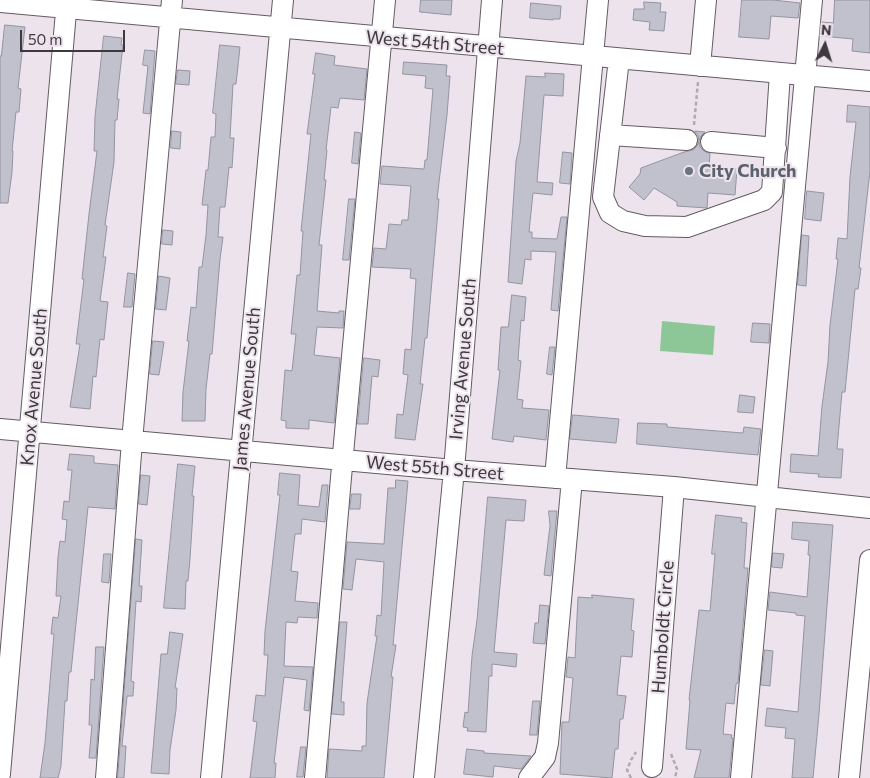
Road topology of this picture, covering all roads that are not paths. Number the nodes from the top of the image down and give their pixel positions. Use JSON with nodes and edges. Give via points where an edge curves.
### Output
{"nodes":[{"id":1,"x":284,"y":0,"type":"edge"},
{"id":2,"x":386,"y":0,"type":"edge"},
{"id":3,"x":492,"y":0,"type":"edge"},
{"id":4,"x":598,"y":0,"type":"edge"},
{"id":5,"x":706,"y":0,"type":"edge"},
{"id":6,"x":812,"y":0,"type":"edge"},
{"id":7,"x":0,"y":2,"type":"edge"},
{"id":8,"x":66,"y":4,"type":"edge"},
{"id":9,"x":171,"y":9,"type":"edge"},
{"id":10,"x":281,"y":29,"type":"junction"},
{"id":11,"x":382,"y":38,"type":"junction"},
{"id":12,"x":488,"y":47,"type":"junction"},
{"id":13,"x":593,"y":57,"type":"junction"},
{"id":14,"x":619,"y":59,"type":"junction"},
{"id":15,"x":699,"y":74,"type":"junction"},
{"id":16,"x":780,"y":74,"type":"junction"},
{"id":17,"x":806,"y":76,"type":"junction"},
{"id":18,"x":870,"y":81,"type":"edge"},
{"id":19,"x":610,"y":135,"type":"junction"},
{"id":20,"x":690,"y":136,"type":"road end"},
{"id":21,"x":711,"y":142,"type":"dead end"},
{"id":22,"x":776,"y":148,"type":"junction"},
{"id":23,"x":0,"y":429,"type":"edge"},
{"id":24,"x":30,"y":432,"type":"junction"},
{"id":25,"x":132,"y":441,"type":"junction"},
{"id":26,"x":242,"y":451,"type":"junction"},
{"id":27,"x":343,"y":460,"type":"junction"},
{"id":28,"x":454,"y":470,"type":"junction"},
{"id":29,"x":564,"y":478,"type":"junction"},
{"id":30,"x":674,"y":487,"type":"junction"},
{"id":31,"x":766,"y":497,"type":"junction"},
{"id":32,"x":870,"y":508,"type":"edge"},
{"id":33,"x":870,"y":560,"type":"edge"},
{"id":34,"x":652,"y":768,"type":"dead end"},
{"id":35,"x":0,"y":774,"type":"edge"},
{"id":36,"x":106,"y":778,"type":"edge"},
{"id":37,"x":211,"y":778,"type":"edge"},
{"id":38,"x":315,"y":778,"type":"edge"},
{"id":39,"x":424,"y":778,"type":"edge"},
{"id":40,"x":529,"y":778,"type":"edge"},
{"id":41,"x":741,"y":778,"type":"edge"},
{"id":42,"x":848,"y":778,"type":"edge"}],
"edges":[{"from":1,"to":10,"type":"street","name":"James Avenue South"},
{"from":2,"to":11,"type":"street"},
{"from":3,"to":12,"type":"street","name":"Irving Avenue South"},
{"from":4,"to":13,"type":"street"},
{"from":5,"to":15,"type":"street"},
{"from":6,"to":17,"type":"street"},
{"from":7,"to":8,"type":"street","name":"West 54th Street"},
{"from":8,"to":9,"type":"street","name":"West 54th Street"},
{"from":8,"to":24,"type":"street","name":"Knox Avenue South"},
{"from":9,"to":10,"type":"street","name":"West 54th Street"},
{"from":9,"to":25,"type":"street"},
{"from":10,"to":11,"type":"street","name":"West 54th Street"},
{"from":10,"to":26,"type":"street","name":"James Avenue South"},
{"from":11,"to":12,"type":"street","name":"West 54th Street"},
{"from":11,"to":27,"type":"street"},
{"from":12,"to":13,"type":"street","name":"West 54th Street"},
{"from":12,"to":28,"type":"street","name":"Irving Avenue South"},
{"from":13,"to":14,"type":"street","name":"West 54th Street"},
{"from":13,"to":29,"type":"street"},
{"from":14,"to":15,"type":"street","name":"West 54th Street"},
{"from":14,"to":19,"type":"street"},
{"from":15,"to":16,"type":"street","name":"West 54th Street"},
{"from":16,"to":17,"type":"street","name":"West 54th Street"},
{"from":16,"to":22,"type":"street"},
{"from":17,"to":18,"type":"street","name":"West 54th Street"},
{"from":17,"to":31,"type":"street"},
{"from":19,"to":20,"type":"street"},
{"from":19,"to":22,"type":"street","via":[[603,197],[610,213],[623,221],[644,226],[687,227],[764,200],[772,192]]},
{"from":21,"to":22,"type":"street"},
{"from":23,"to":24,"type":"street","name":"West 55th Street"},
{"from":24,"to":25,"type":"street","name":"West 55th Street"},
{"from":24,"to":35,"type":"street","name":"Knox Avenue South"},
{"from":25,"to":26,"type":"street","name":"West 55th Street"},
{"from":25,"to":36,"type":"street"},
{"from":26,"to":27,"type":"street","name":"West 55th Street"},
{"from":26,"to":37,"type":"street","name":"James Avenue South"},
{"from":27,"to":28,"type":"street","name":"West 55th Street"},
{"from":27,"to":38,"type":"street"},
{"from":28,"to":29,"type":"street","name":"West 55th Street"},
{"from":28,"to":39,"type":"street","name":"Irving Avenue South"},
{"from":29,"to":30,"type":"street","name":"West 55th Street"},
{"from":29,"to":40,"type":"street","via":[[548,742],[545,757]]},
{"from":30,"to":31,"type":"street","name":"West 55th Street"},
{"from":30,"to":34,"type":"street","name":"Humboldt Circle"},
{"from":31,"to":32,"type":"street","name":"West 55th Street"},
{"from":31,"to":41,"type":"street"},
{"from":33,"to":42,"type":"street"}]}
